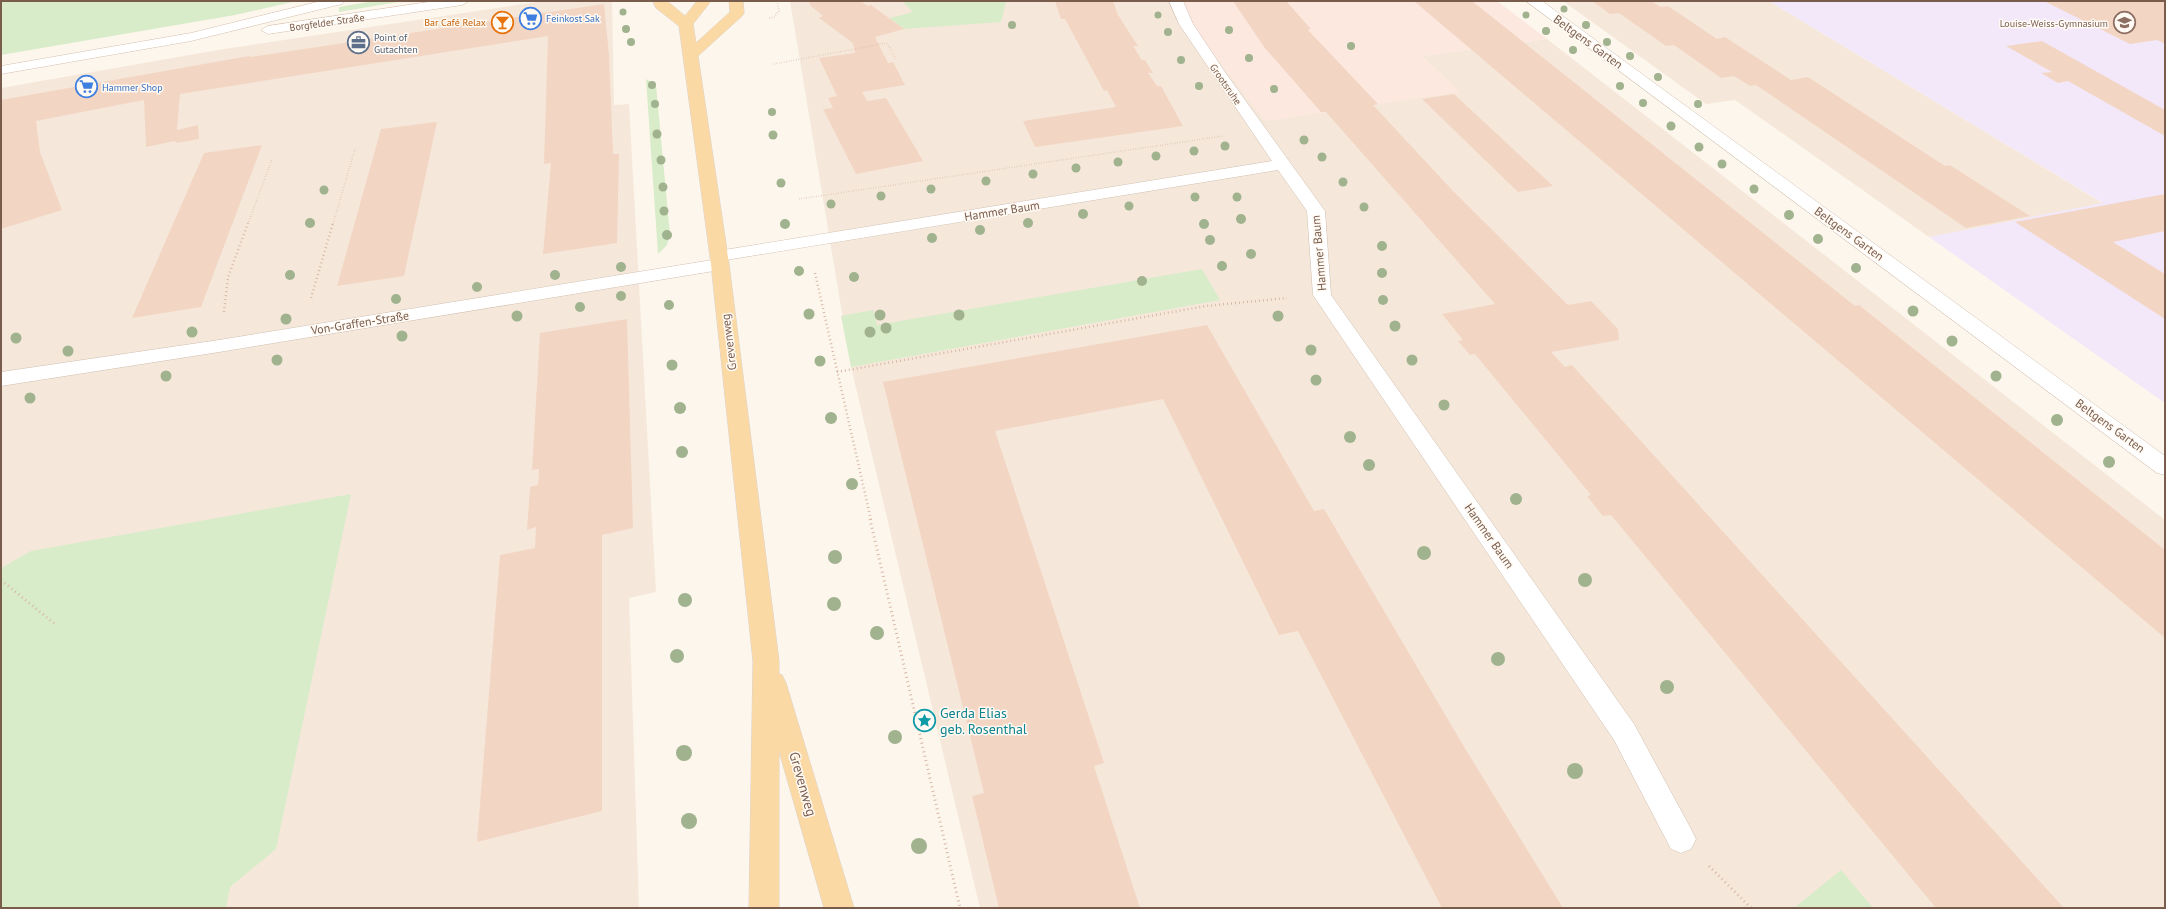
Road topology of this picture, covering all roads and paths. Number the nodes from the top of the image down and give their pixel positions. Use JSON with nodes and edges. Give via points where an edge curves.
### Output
{"nodes":[{"id":1,"x":338,"y":1,"type":"edge"},
{"id":2,"x":462,"y":1,"type":"edge"},
{"id":3,"x":660,"y":1,"type":"edge"},
{"id":4,"x":704,"y":1,"type":"edge"},
{"id":5,"x":736,"y":1,"type":"edge"},
{"id":6,"x":777,"y":1,"type":"edge"},
{"id":7,"x":1176,"y":1,"type":"edge"},
{"id":8,"x":1533,"y":1,"type":"edge"},
{"id":9,"x":779,"y":10,"type":"dead end"},
{"id":10,"x":686,"y":24,"type":"junction"},
{"id":11,"x":191,"y":37,"type":"junction"},
{"id":12,"x":691,"y":55,"type":"junction"},
{"id":13,"x":896,"y":59,"type":"dead end"},
{"id":14,"x":774,"y":64,"type":"dead end"},
{"id":15,"x":1,"y":70,"type":"edge"},
{"id":16,"x":1259,"y":131,"type":"junction"},
{"id":17,"x":354,"y":149,"type":"dead end"},
{"id":18,"x":272,"y":159,"type":"dead end"},
{"id":19,"x":1282,"y":164,"type":"junction"},
{"id":20,"x":799,"y":199,"type":"dead end"},
{"id":21,"x":808,"y":242,"type":"junction"},
{"id":22,"x":719,"y":260,"type":"junction"},
{"id":23,"x":1322,"y":295,"type":"junction"},
{"id":24,"x":300,"y":332,"type":"junction"},
{"id":25,"x":219,"y":346,"type":"junction"},
{"id":26,"x":837,"y":372,"type":"junction"},
{"id":27,"x":1,"y":379,"type":"edge"},
{"id":28,"x":2165,"y":467,"type":"edge"},
{"id":29,"x":1,"y":580,"type":"edge"},
{"id":30,"x":56,"y":625,"type":"dead end"},
{"id":31,"x":766,"y":661,"type":"junction"},
{"id":32,"x":1681,"y":839,"type":"joint"},
{"id":33,"x":764,"y":908,"type":"edge"},
{"id":34,"x":839,"y":908,"type":"edge"},
{"id":35,"x":960,"y":908,"type":"edge"},
{"id":36,"x":1751,"y":908,"type":"edge"}],
"edges":[{"from":1,"to":11,"type":"street","name":"Borgfelder Straße"},
{"from":2,"to":11,"type":"street","name":"Borgfelder Straße","via":[[305,26]]},
{"from":3,"to":10,"type":"main road","via":[[661,5]]},
{"from":4,"to":10,"type":"main road"},
{"from":5,"to":12,"type":"main road","via":[[737,13]]},
{"from":6,"to":9,"type":"path"},
{"from":7,"to":16,"type":"street","name":"Grootsruhe","via":[[1186,24]]},
{"from":8,"to":28,"type":"street","name":"Beltgens Garten"},
{"from":10,"to":12,"type":"main road","name":"Grevenweg"},
{"from":11,"to":15,"type":"street","name":"Borgfelder Straße"},
{"from":12,"to":22,"type":"main road","name":"Grevenweg"},
{"from":13,"to":14,"type":"path","via":[[887,43]]},
{"from":16,"to":19,"type":"street","name":"Grootsruhe"},
{"from":16,"to":20,"type":"path"},
{"from":17,"to":24,"type":"path"},
{"from":18,"to":25,"type":"path","via":[[228,277]]},
{"from":19,"to":21,"type":"street","name":"Hammer Baum"},
{"from":19,"to":23,"type":"street","name":"Hammer Baum","via":[[1316,211]]},
{"from":21,"to":22,"type":"street","name":"Hammer Baum"},
{"from":21,"to":26,"type":"path"},
{"from":22,"to":24,"type":"street","name":"Von-Graffen-Straße"},
{"from":22,"to":31,"type":"main road","name":"Grevenweg"},
{"from":23,"to":26,"type":"path","via":[[1206,306]]},
{"from":23,"to":32,"type":"street","name":"Hammer Baum","via":[[1624,732]]},
{"from":24,"to":25,"type":"street","name":"Von-Graffen-Straße"},
{"from":25,"to":27,"type":"street","name":"Von-Graffen-Straße"},
{"from":26,"to":35,"type":"path"},
{"from":29,"to":30,"type":"path"},
{"from":31,"to":33,"type":"main road","name":"Grevenweg"},
{"from":31,"to":34,"type":"main road","name":"Grevenweg"},
{"from":32,"to":36,"type":"path"}]}
